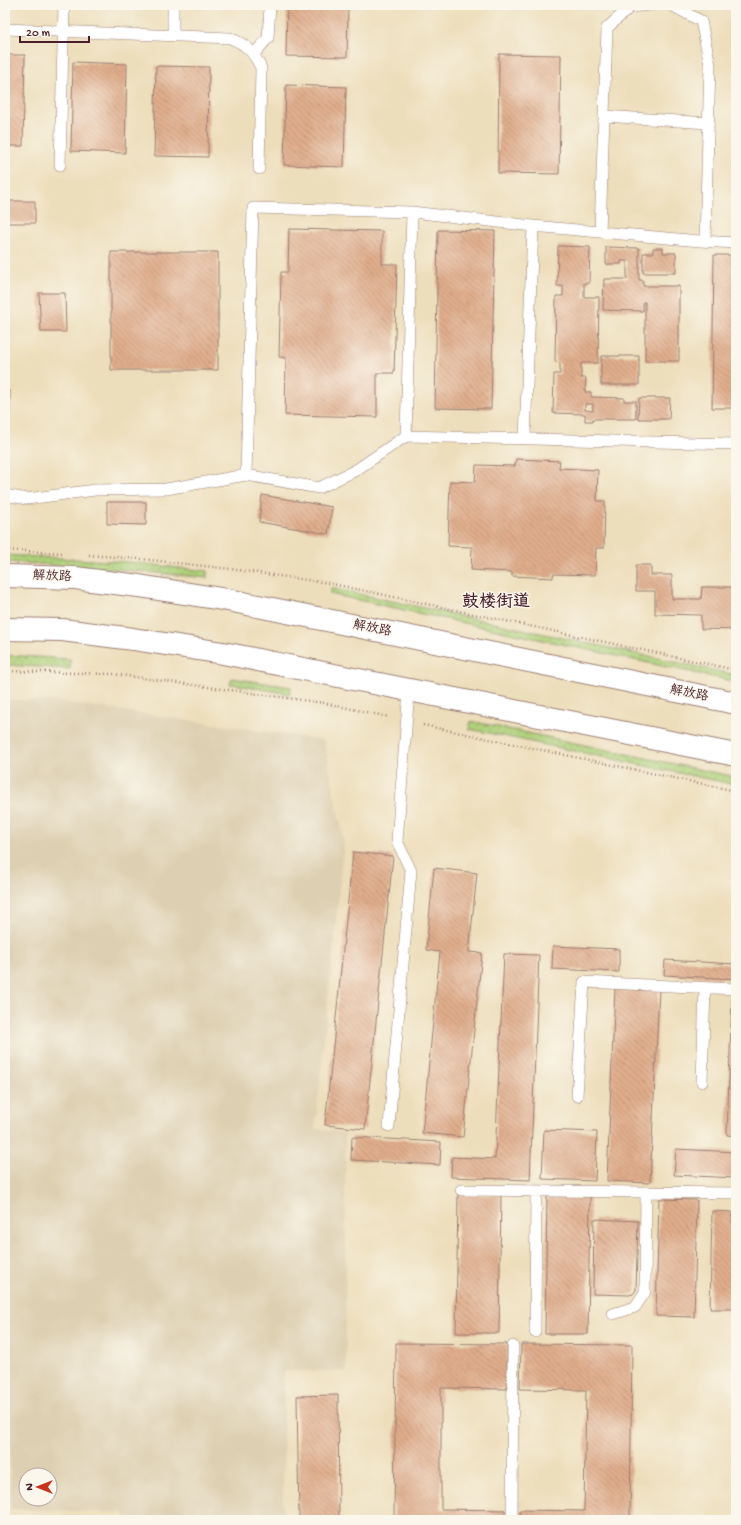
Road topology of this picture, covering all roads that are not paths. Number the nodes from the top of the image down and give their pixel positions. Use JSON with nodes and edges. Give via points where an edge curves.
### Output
{"nodes":[{"id":1,"x":64,"y":5,"type":"edge"},
{"id":2,"x":173,"y":5,"type":"edge"},
{"id":3,"x":270,"y":5,"type":"edge"},
{"id":4,"x":651,"y":5,"type":"edge"},
{"id":5,"x":671,"y":5,"type":"edge"},
{"id":6,"x":5,"y":29,"type":"edge"},
{"id":7,"x":63,"y":32,"type":"junction"},
{"id":8,"x":173,"y":35,"type":"junction"},
{"id":9,"x":254,"y":54,"type":"junction"},
{"id":10,"x":604,"y":116,"type":"junction"},
{"id":11,"x":708,"y":123,"type":"junction"},
{"id":12,"x":60,"y":165,"type":"dead end"},
{"id":13,"x":258,"y":169,"type":"dead end"},
{"id":14,"x":412,"y":212,"type":"junction"},
{"id":15,"x":534,"y":226,"type":"junction"},
{"id":16,"x":600,"y":232,"type":"junction"},
{"id":17,"x":705,"y":241,"type":"junction"},
{"id":18,"x":736,"y":243,"type":"edge"},
{"id":19,"x":406,"y":436,"type":"junction"},
{"id":20,"x":525,"y":439,"type":"junction"},
{"id":21,"x":736,"y":444,"type":"edge"},
{"id":22,"x":246,"y":475,"type":"junction"},
{"id":23,"x":5,"y":495,"type":"edge"},
{"id":24,"x":5,"y":576,"type":"edge"},
{"id":25,"x":5,"y":629,"type":"edge"},
{"id":26,"x":409,"y":690,"type":"junction"},
{"id":27,"x":736,"y":703,"type":"edge"},
{"id":28,"x":736,"y":755,"type":"edge"},
{"id":29,"x":706,"y":988,"type":"junction"},
{"id":30,"x":736,"y":989,"type":"edge"},
{"id":31,"x":702,"y":1082,"type":"dead end"},
{"id":32,"x":577,"y":1096,"type":"dead end"},
{"id":33,"x":388,"y":1126,"type":"dead end"},
{"id":34,"x":461,"y":1190,"type":"dead end"},
{"id":35,"x":536,"y":1191,"type":"junction"},
{"id":36,"x":646,"y":1192,"type":"junction"},
{"id":37,"x":736,"y":1193,"type":"edge"},
{"id":38,"x":613,"y":1314,"type":"dead end"},
{"id":39,"x":535,"y":1332,"type":"dead end"},
{"id":40,"x":513,"y":1346,"type":"dead end"},
{"id":41,"x":512,"y":1520,"type":"edge"}],
"edges":[{"from":1,"to":7,"type":"lane"},
{"from":2,"to":8,"type":"lane"},
{"from":3,"to":9,"type":"lane","via":[[268,38]]},
{"from":4,"to":10,"type":"lane","via":[[630,7],[607,28]]},
{"from":5,"to":11,"type":"lane","via":[[701,21],[710,65]]},
{"from":6,"to":7,"type":"lane"},
{"from":7,"to":8,"type":"lane"},
{"from":7,"to":12,"type":"lane"},
{"from":8,"to":9,"type":"lane","via":[[230,38],[244,43]]},
{"from":9,"to":13,"type":"lane","via":[[261,68]]},
{"from":10,"to":11,"type":"lane"},
{"from":10,"to":16,"type":"lane"},
{"from":11,"to":17,"type":"lane"},
{"from":14,"to":15,"type":"lane"},
{"from":14,"to":19,"type":"lane"},
{"from":14,"to":22,"type":"lane","via":[[253,208]]},
{"from":15,"to":16,"type":"lane"},
{"from":15,"to":20,"type":"lane"},
{"from":16,"to":17,"type":"lane"},
{"from":17,"to":18,"type":"lane"},
{"from":19,"to":20,"type":"lane"},
{"from":19,"to":22,"type":"lane","via":[[356,470],[320,488]]},
{"from":20,"to":21,"type":"lane"},
{"from":22,"to":23,"type":"lane","via":[[166,489],[95,490],[27,499]]},
{"from":24,"to":27,"type":"main road","name":"解放路","via":[[75,578],[228,600]]},
{"from":25,"to":26,"type":"main road","via":[[62,630],[133,639],[223,653]]},
{"from":26,"to":28,"type":"main road"},
{"from":26,"to":33,"type":"lane","via":[[397,841],[411,871]]},
{"from":29,"to":30,"type":"lane"},
{"from":29,"to":31,"type":"lane"},
{"from":29,"to":32,"type":"lane","via":[[584,982]]},
{"from":34,"to":35,"type":"lane"},
{"from":35,"to":36,"type":"lane"},
{"from":35,"to":39,"type":"lane"},
{"from":36,"to":37,"type":"lane"},
{"from":36,"to":38,"type":"lane","via":[[645,1292],[635,1307]]},
{"from":40,"to":41,"type":"lane"}]}
